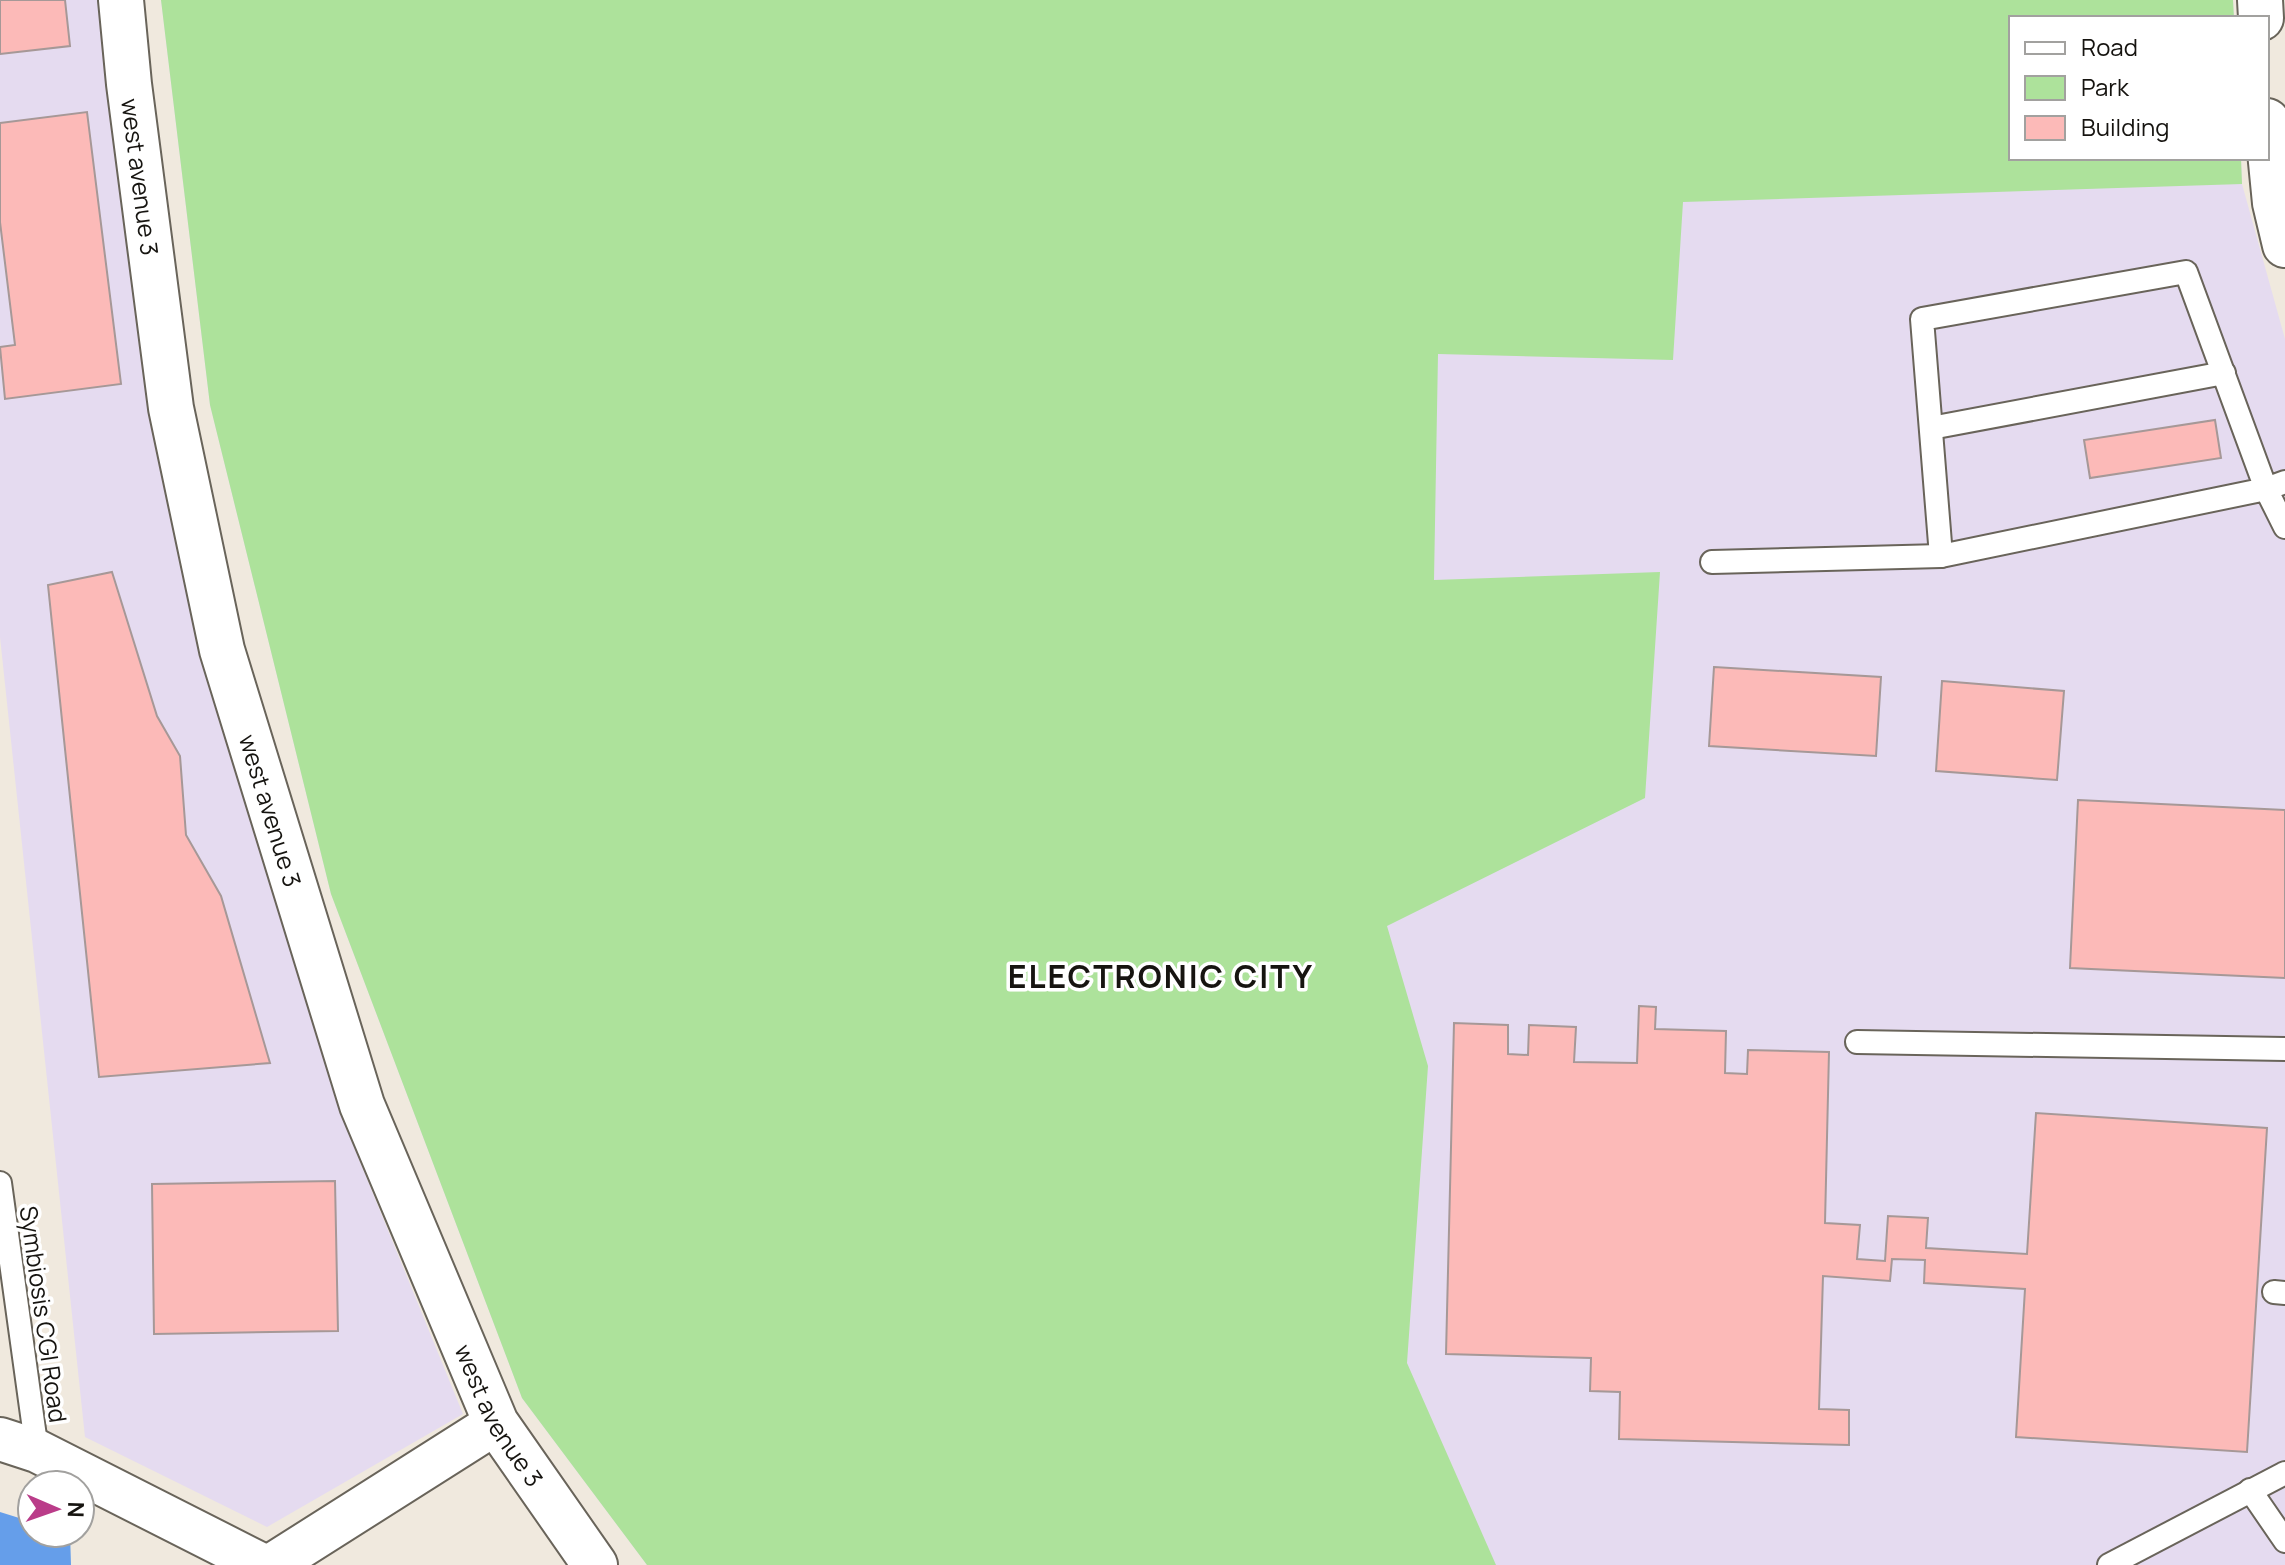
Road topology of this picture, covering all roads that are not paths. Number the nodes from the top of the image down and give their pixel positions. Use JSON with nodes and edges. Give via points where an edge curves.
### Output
{"nodes":[{"id":1,"x":121,"y":0,"type":"edge"},
{"id":2,"x":2269,"y":142,"type":"edge"},
{"id":3,"x":2285,"y":245,"type":"edge"},
{"id":4,"x":2224,"y":373,"type":"junction"},
{"id":5,"x":1931,"y":428,"type":"junction"},
{"id":6,"x":2275,"y":485,"type":"edge"},
{"id":7,"x":2285,"y":527,"type":"edge"},
{"id":8,"x":1941,"y":556,"type":"junction"},
{"id":9,"x":1712,"y":562,"type":"dead end"},
{"id":10,"x":1857,"y":1042,"type":"dead end"},
{"id":11,"x":2285,"y":1049,"type":"edge"},
{"id":12,"x":0,"y":1183,"type":"edge"},
{"id":13,"x":496,"y":1423,"type":"junction"},
{"id":14,"x":18,"y":1445,"type":"edge"},
{"id":15,"x":2285,"y":1473,"type":"edge"},
{"id":16,"x":2250,"y":1490,"type":"junction"},
{"id":17,"x":2285,"y":1541,"type":"edge"},
{"id":18,"x":262,"y":1565,"type":"edge"},
{"id":19,"x":272,"y":1565,"type":"edge"},
{"id":20,"x":595,"y":1565,"type":"edge"},
{"id":21,"x":2109,"y":1565,"type":"edge"}],
"edges":[{"from":1,"to":13,"type":"street","name":"west avenue 3","via":[[171,408],[222,650],[362,1105]]},
{"from":2,"to":3,"type":"street"},
{"from":4,"to":5,"type":"lane"},
{"from":4,"to":5,"type":"lane","via":[[2186,272],[1922,319]]},
{"from":4,"to":6,"type":"lane"},
{"from":5,"to":8,"type":"lane"},
{"from":6,"to":7,"type":"lane"},
{"from":6,"to":8,"type":"lane"},
{"from":8,"to":9,"type":"lane"},
{"from":10,"to":11,"type":"lane"},
{"from":12,"to":14,"type":"lane","name":"Symbiosis CGI Road"},
{"from":13,"to":19,"type":"street"},
{"from":13,"to":20,"type":"street","name":"west avenue 3"},
{"from":14,"to":18,"type":"street"},
{"from":15,"to":16,"type":"lane"},
{"from":16,"to":17,"type":"lane"},
{"from":16,"to":21,"type":"lane"}]}
